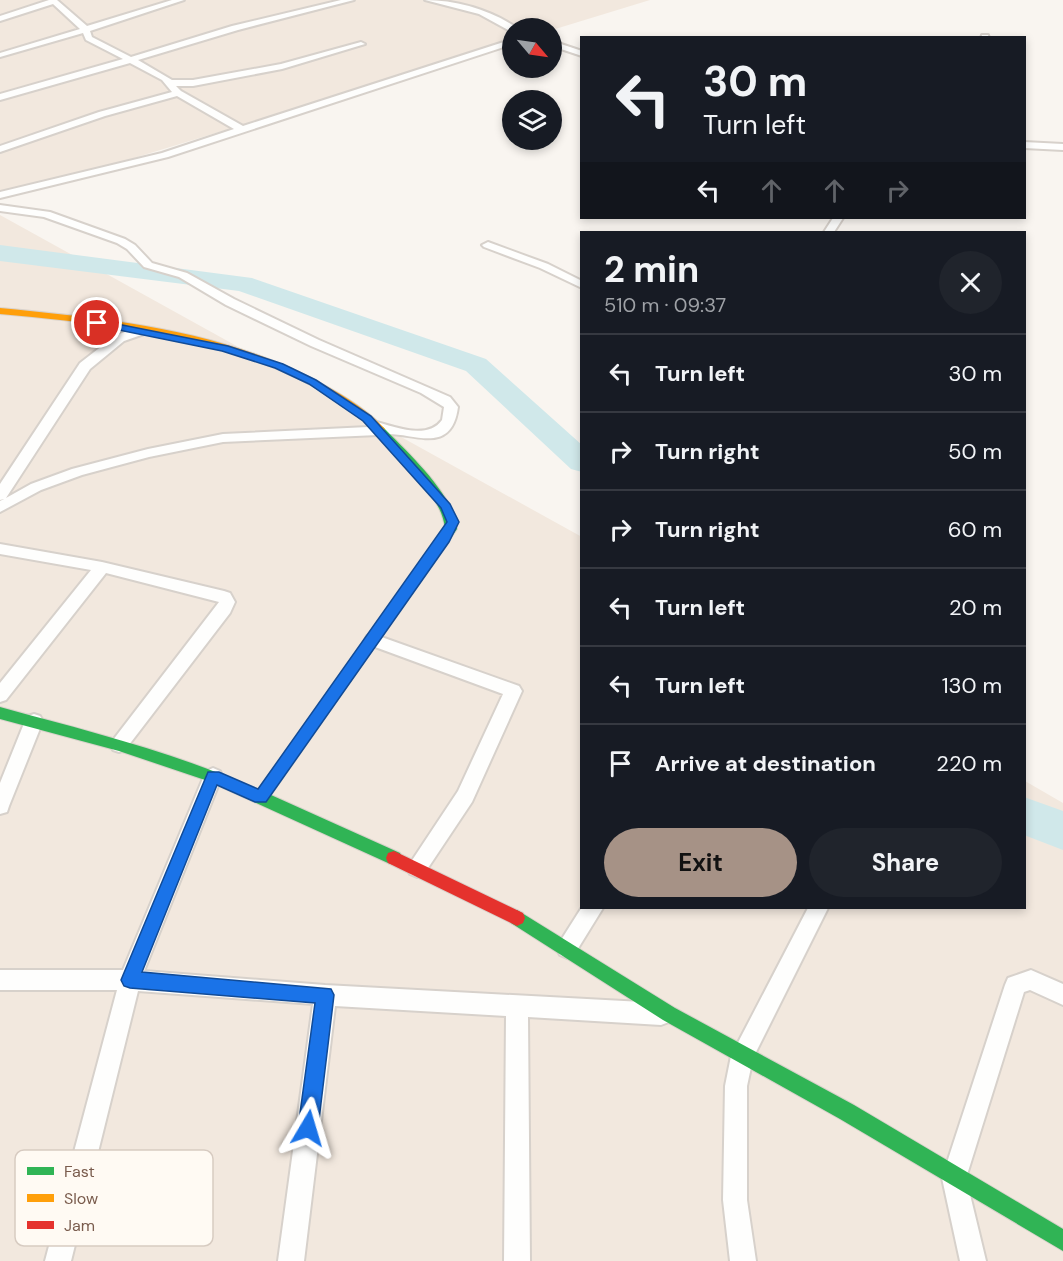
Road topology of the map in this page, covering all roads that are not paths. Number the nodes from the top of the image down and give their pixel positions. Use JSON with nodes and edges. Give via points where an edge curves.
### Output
{"nodes":[{"id":1,"x":180,"y":0,"type":"edge"},
{"id":2,"x":350,"y":0,"type":"edge"},
{"id":3,"x":429,"y":0,"type":"edge"},
{"id":4,"x":53,"y":1,"type":"edge"},
{"id":5,"x":0,"y":20,"type":"edge"},
{"id":6,"x":502,"y":23,"type":"edge"},
{"id":7,"x":85,"y":29,"type":"junction"},
{"id":8,"x":361,"y":44,"type":"dead end"},
{"id":9,"x":502,"y":45,"type":"edge"},
{"id":10,"x":562,"y":47,"type":"edge"},
{"id":11,"x":580,"y":53,"type":"edge"},
{"id":12,"x":3,"y":55,"type":"dead end"},
{"id":13,"x":130,"y":59,"type":"junction"},
{"id":14,"x":168,"y":83,"type":"junction"},
{"id":15,"x":178,"y":93,"type":"junction"},
{"id":16,"x":0,"y":97,"type":"edge"},
{"id":17,"x":242,"y":130,"type":"junction"},
{"id":18,"x":1026,"y":145,"type":"edge"},
{"id":19,"x":1063,"y":147,"type":"edge"},
{"id":20,"x":0,"y":149,"type":"edge"},
{"id":21,"x":0,"y":195,"type":"edge"},
{"id":22,"x":0,"y":208,"type":"edge"},
{"id":23,"x":488,"y":245,"type":"dead end"},
{"id":24,"x":580,"y":284,"type":"edge"},
{"id":25,"x":0,"y":311,"type":"edge"},
{"id":26,"x":140,"y":331,"type":"junction"},
{"id":27,"x":375,"y":428,"type":"junction"},
{"id":28,"x":0,"y":495,"type":"edge"},
{"id":29,"x":0,"y":507,"type":"edge"},
{"id":30,"x":0,"y":549,"type":"edge"},
{"id":31,"x":102,"y":567,"type":"junction"},
{"id":32,"x":373,"y":640,"type":"junction"},
{"id":33,"x":0,"y":695,"type":"edge"},
{"id":34,"x":0,"y":713,"type":"edge"},
{"id":35,"x":34,"y":721,"type":"junction"},
{"id":36,"x":119,"y":745,"type":"junction"},
{"id":37,"x":213,"y":776,"type":"junction"},
{"id":38,"x":261,"y":798,"type":"junction"},
{"id":39,"x":0,"y":806,"type":"edge"},
{"id":40,"x":417,"y":868,"type":"junction"},
{"id":41,"x":592,"y":909,"type":"edge"},
{"id":42,"x":817,"y":909,"type":"edge"},
{"id":43,"x":567,"y":948,"type":"junction"},
{"id":44,"x":0,"y":980,"type":"edge"},
{"id":45,"x":130,"y":980,"type":"junction"},
{"id":46,"x":325,"y":995,"type":"junction"},
{"id":47,"x":1063,"y":995,"type":"edge"},
{"id":48,"x":517,"y":1006,"type":"junction"},
{"id":49,"x":669,"y":1014,"type":"junction"},
{"id":50,"x":742,"y":1056,"type":"junction"},
{"id":51,"x":86,"y":1150,"type":"edge"},
{"id":52,"x":954,"y":1178,"type":"junction"},
{"id":53,"x":1063,"y":1241,"type":"edge"},
{"id":54,"x":62,"y":1246,"type":"edge"},
{"id":55,"x":58,"y":1261,"type":"edge"},
{"id":56,"x":291,"y":1261,"type":"edge"},
{"id":57,"x":517,"y":1261,"type":"edge"},
{"id":58,"x":743,"y":1261,"type":"edge"},
{"id":59,"x":973,"y":1261,"type":"edge"}],
"edges":[{"from":1,"to":7,"type":"street"},
{"from":2,"to":13,"type":"street","via":[[234,28]]},
{"from":3,"to":6,"type":"street","via":[[482,12]]},
{"from":4,"to":5,"type":"street"},
{"from":4,"to":7,"type":"street"},
{"from":7,"to":12,"type":"street"},
{"from":7,"to":13,"type":"street","via":[[89,38]]},
{"from":8,"to":14,"type":"street","via":[[282,66],[193,83]]},
{"from":9,"to":17,"type":"street"},
{"from":10,"to":11,"type":"street"},
{"from":13,"to":14,"type":"street"},
{"from":13,"to":16,"type":"street"},
{"from":14,"to":15,"type":"street"},
{"from":15,"to":17,"type":"street"},
{"from":15,"to":20,"type":"street"},
{"from":17,"to":21,"type":"street","via":[[165,155]]},
{"from":18,"to":19,"type":"street"},
{"from":22,"to":27,"type":"street","via":[[12,207],[69,221],[121,241],[148,265],[188,278],[315,343],[426,390],[451,407],[448,423],[441,431],[427,436]]},
{"from":23,"to":24,"type":"street"},
{"from":25,"to":26,"type":"street"},
{"from":26,"to":27,"type":"street","via":[[224,348],[279,366],[312,382]]},
{"from":26,"to":28,"type":"street","via":[[120,338],[85,366]]},
{"from":27,"to":29,"type":"street","via":[[223,438],[148,453],[77,472],[36,487]]},
{"from":27,"to":32,"type":"street","via":[[446,506],[453,522]]},
{"from":30,"to":31,"type":"street"},
{"from":31,"to":33,"type":"street"},
{"from":31,"to":36,"type":"street","via":[[224,597],[226,602]]},
{"from":32,"to":38,"type":"street"},
{"from":32,"to":40,"type":"street","via":[[513,691],[465,796]]},
{"from":34,"to":35,"type":"street"},
{"from":35,"to":36,"type":"street"},
{"from":35,"to":39,"type":"street"},
{"from":36,"to":37,"type":"street"},
{"from":37,"to":38,"type":"street"},
{"from":37,"to":45,"type":"street"},
{"from":38,"to":40,"type":"street"},
{"from":40,"to":43,"type":"street"},
{"from":41,"to":43,"type":"street"},
{"from":42,"to":50,"type":"street"},
{"from":43,"to":49,"type":"street"},
{"from":44,"to":45,"type":"street"},
{"from":45,"to":46,"type":"street"},
{"from":45,"to":51,"type":"street"},
{"from":46,"to":48,"type":"street"},
{"from":46,"to":56,"type":"street"},
{"from":47,"to":52,"type":"street","via":[[1031,980],[1017,985]]},
{"from":48,"to":49,"type":"street"},
{"from":48,"to":57,"type":"street"},
{"from":49,"to":50,"type":"street"},
{"from":50,"to":52,"type":"street","via":[[847,1112]]},
{"from":50,"to":58,"type":"street","via":[[736,1086],[735,1200]]},
{"from":52,"to":53,"type":"street"},
{"from":52,"to":59,"type":"street"},
{"from":54,"to":55,"type":"street"}]}
